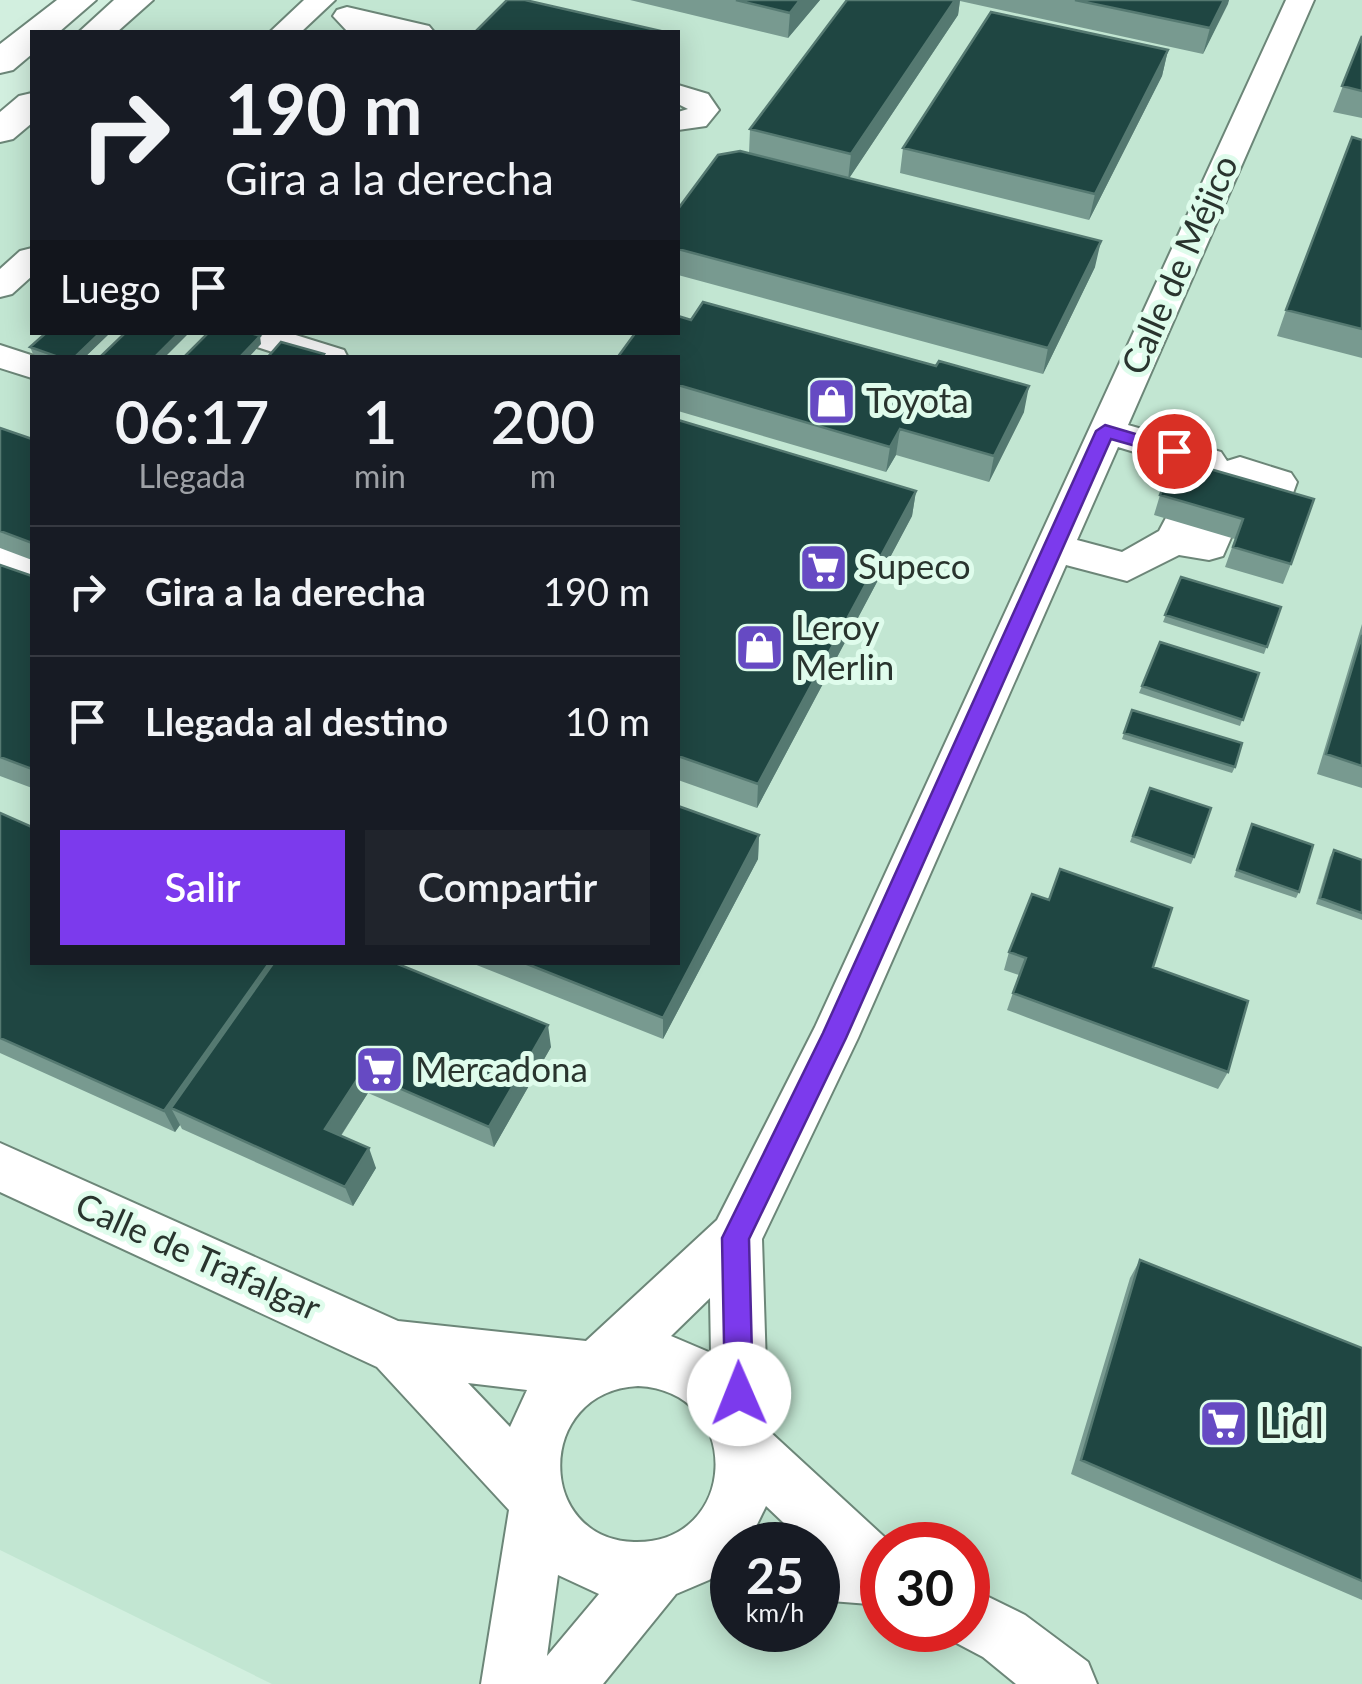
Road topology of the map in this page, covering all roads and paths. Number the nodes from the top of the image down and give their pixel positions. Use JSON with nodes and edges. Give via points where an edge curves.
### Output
{"nodes":[{"id":1,"x":79,"y":0,"type":"edge"},
{"id":2,"x":136,"y":0,"type":"edge"},
{"id":3,"x":160,"y":0,"type":"edge"},
{"id":4,"x":1300,"y":0,"type":"edge"},
{"id":5,"x":316,"y":4,"type":"edge"},
{"id":6,"x":356,"y":24,"type":"edge"},
{"id":7,"x":40,"y":30,"type":"edge"},
{"id":8,"x":98,"y":30,"type":"edge"},
{"id":9,"x":122,"y":30,"type":"edge"},
{"id":10,"x":286,"y":30,"type":"edge"},
{"id":11,"x":403,"y":30,"type":"edge"},
{"id":12,"x":30,"y":38,"type":"edge"},
{"id":13,"x":0,"y":62,"type":"edge"},
{"id":14,"x":30,"y":86,"type":"edge"},
{"id":15,"x":680,"y":95,"type":"edge"},
{"id":16,"x":30,"y":106,"type":"edge"},
{"id":17,"x":0,"y":110,"type":"edge"},
{"id":18,"x":680,"y":121,"type":"edge"},
{"id":19,"x":0,"y":131,"type":"edge"},
{"id":20,"x":257,"y":335,"type":"edge"},
{"id":21,"x":321,"y":355,"type":"edge"},
{"id":22,"x":0,"y":356,"type":"edge"},
{"id":23,"x":30,"y":365,"type":"edge"},
{"id":24,"x":1105,"y":431,"type":"junction"},
{"id":25,"x":1270,"y":509,"type":"edge"},
{"id":26,"x":1210,"y":512,"type":"junction"},
{"id":27,"x":1053,"y":548,"type":"junction"},
{"id":28,"x":0,"y":559,"type":"edge"},
{"id":29,"x":30,"y":569,"type":"edge"},
{"id":30,"x":0,"y":1167,"type":"edge"},
{"id":31,"x":736,"y":1238,"type":"junction"},
{"id":32,"x":396,"y":1348,"type":"junction"},
{"id":33,"x":597,"y":1366,"type":"junction"},
{"id":34,"x":741,"y":1439,"type":"junction"},
{"id":35,"x":538,"y":1502,"type":"junction"},
{"id":36,"x":860,"y":1554,"type":"edge"},
{"id":37,"x":710,"y":1569,"type":"edge"},
{"id":38,"x":664,"y":1570,"type":"junction"},
{"id":39,"x":990,"y":1628,"type":"edge"},
{"id":40,"x":512,"y":1684,"type":"edge"},
{"id":41,"x":563,"y":1684,"type":"edge"},
{"id":42,"x":1066,"y":1684,"type":"edge"}],
"edges":[{"from":1,"to":7,"type":"highway"},
{"from":2,"to":8,"type":"highway"},
{"from":3,"to":9,"type":"highway"},
{"from":4,"to":24,"type":"street","name":"Calle de Méjico"},
{"from":5,"to":6,"type":"street"},
{"from":5,"to":10,"type":"street"},
{"from":6,"to":11,"type":"street"},
{"from":12,"to":13,"type":"highway"},
{"from":14,"to":17,"type":"highway"},
{"from":15,"to":18,"type":"street","via":[[698,100],[704,110]]},
{"from":16,"to":19,"type":"highway"},
{"from":20,"to":21,"type":"street"},
{"from":22,"to":23,"type":"street"},
{"from":24,"to":26,"type":"street"},
{"from":24,"to":27,"type":"street","name":"Calle de Méjico"},
{"from":25,"to":26,"type":"street","via":[[1278,482]]},
{"from":26,"to":27,"type":"street","via":[[1127,567]]},
{"from":27,"to":31,"type":"street","name":"Calle de Méjico","via":[[834,1038]]},
{"from":28,"to":29,"type":"street"},
{"from":30,"to":32,"type":"street","name":"Calle de Trafalgar"},
{"from":31,"to":33,"type":"street","name":"Calle de Méjico"},
{"from":31,"to":34,"type":"street","name":"Calle de Méjico"},
{"from":32,"to":33,"type":"street","name":"Calle de Trafalgar"},
{"from":32,"to":35,"type":"street","name":"Calle de Trafalgar"},
{"from":33,"to":34,"type":"street","via":[[637,1356],[670,1360],[701,1376],[725,1400]]},
{"from":33,"to":35,"type":"street","via":[[550,1404],[536,1437],[532,1472]]},
{"from":34,"to":36,"type":"street"},
{"from":34,"to":38,"type":"street","via":[[737,1504],[718,1535],[690,1560]]},
{"from":35,"to":38,"type":"street","via":[[558,1538],[585,1561],[620,1573]]},
{"from":35,"to":40,"type":"street"},
{"from":37,"to":38,"type":"street"},
{"from":38,"to":41,"type":"street"},
{"from":39,"to":42,"type":"street"}]}
